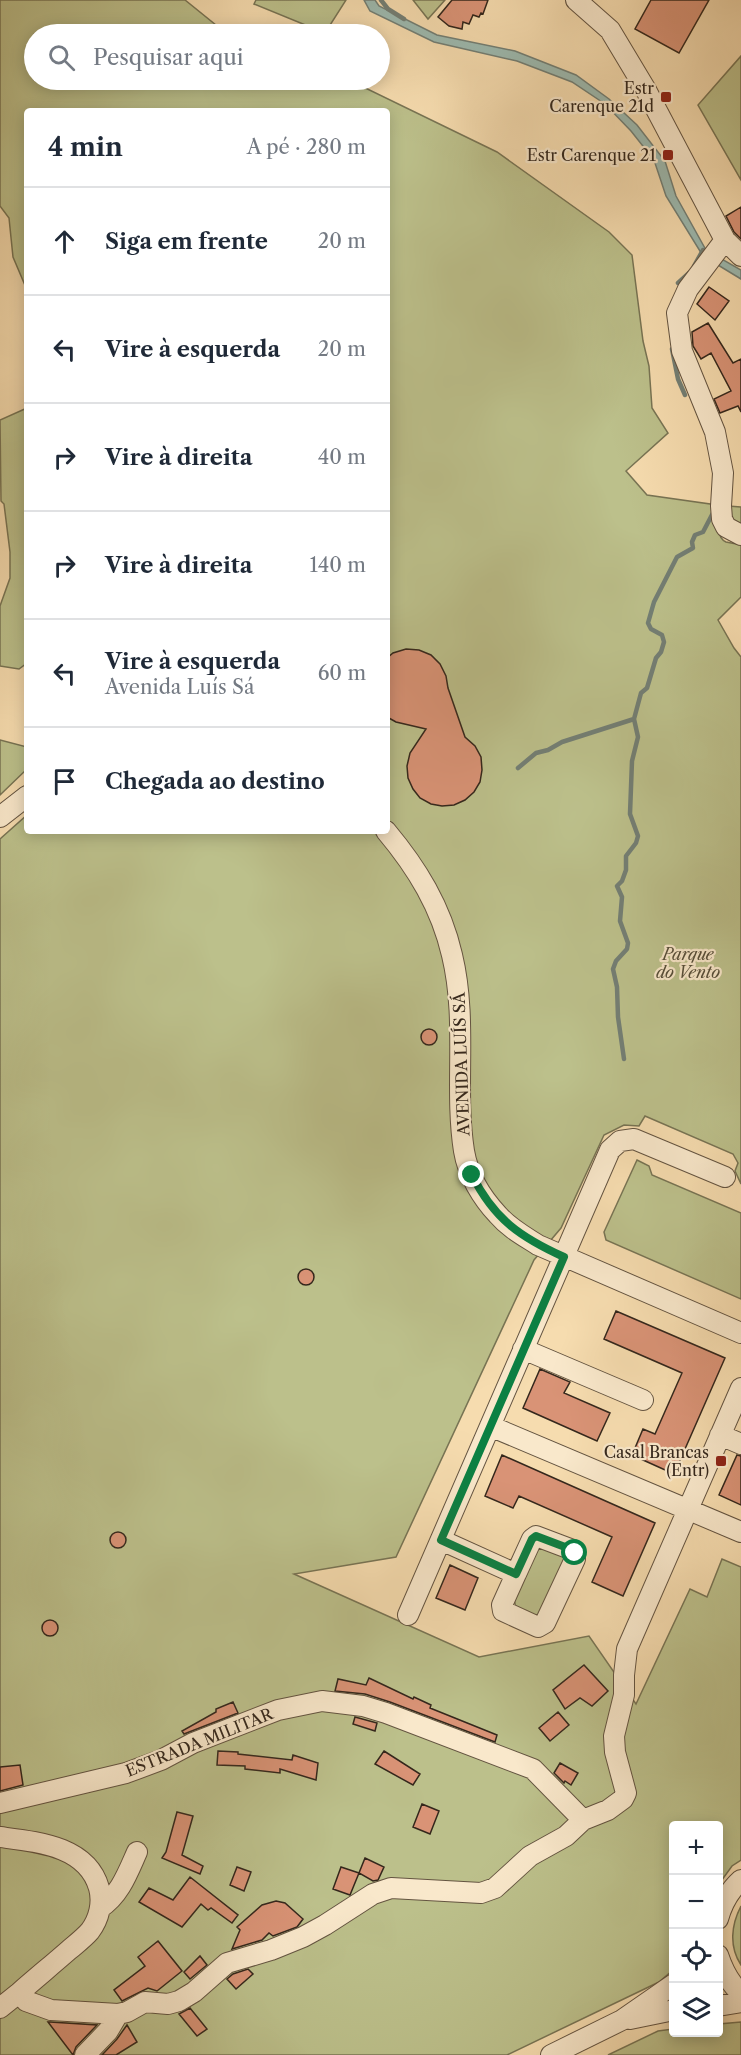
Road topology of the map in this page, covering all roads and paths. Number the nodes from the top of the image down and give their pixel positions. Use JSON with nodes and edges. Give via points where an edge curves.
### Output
{"nodes":[{"id":1,"x":576,"y":0,"type":"edge"},
{"id":2,"x":720,"y":245,"type":"junction"},
{"id":3,"x":741,"y":256,"type":"edge"},
{"id":4,"x":741,"y":534,"type":"edge"},
{"id":5,"x":24,"y":798,"type":"edge"},
{"id":6,"x":0,"y":817,"type":"edge"},
{"id":7,"x":388,"y":834,"type":"edge"},
{"id":8,"x":725,"y":1177,"type":"dead end"},
{"id":9,"x":564,"y":1257,"type":"junction"},
{"id":10,"x":741,"y":1334,"type":"edge"},
{"id":11,"x":523,"y":1349,"type":"junction"},
{"id":12,"x":741,"y":1388,"type":"edge"},
{"id":13,"x":643,"y":1401,"type":"dead end"},
{"id":14,"x":490,"y":1426,"type":"junction"},
{"id":15,"x":720,"y":1435,"type":"junction"},
{"id":16,"x":741,"y":1444,"type":"edge"},
{"id":17,"x":687,"y":1509,"type":"junction"},
{"id":18,"x":741,"y":1532,"type":"edge"},
{"id":19,"x":441,"y":1540,"type":"junction"},
{"id":20,"x":516,"y":1574,"type":"junction"},
{"id":21,"x":408,"y":1615,"type":"dead end"},
{"id":22,"x":0,"y":1803,"type":"edge"},
{"id":23,"x":583,"y":1820,"type":"junction"},
{"id":24,"x":0,"y":1837,"type":"edge"},
{"id":25,"x":137,"y":1852,"type":"dead end"},
{"id":26,"x":741,"y":1880,"type":"edge"},
{"id":27,"x":723,"y":1906,"type":"edge"},
{"id":28,"x":100,"y":1908,"type":"junction"},
{"id":29,"x":723,"y":1970,"type":"edge"},
{"id":30,"x":669,"y":1987,"type":"edge"},
{"id":31,"x":20,"y":1992,"type":"junction"},
{"id":32,"x":741,"y":1993,"type":"edge"},
{"id":33,"x":741,"y":2002,"type":"edge"},
{"id":34,"x":723,"y":2005,"type":"edge"},
{"id":35,"x":0,"y":2008,"type":"edge"},
{"id":36,"x":669,"y":2011,"type":"edge"},
{"id":37,"x":118,"y":2014,"type":"junction"},
{"id":38,"x":622,"y":2020,"type":"junction"},
{"id":39,"x":85,"y":2055,"type":"edge"},
{"id":40,"x":551,"y":2055,"type":"edge"}],
"edges":[{"from":1,"to":2,"type":"street","via":[[610,30],[646,90]]},
{"from":2,"to":3,"type":"street"},
{"from":2,"to":4,"type":"street","via":[[688,289],[677,313],[682,351],[715,432],[723,473],[722,519],[726,527]]},
{"from":5,"to":6,"type":"street"},
{"from":7,"to":9,"type":"street","name":"AVENIDA LUÍS SÁ","via":[[432,896],[452,954],[461,1031],[464,1153],[472,1175],[498,1216],[538,1245]]},
{"from":8,"to":9,"type":"street","via":[[634,1139],[621,1141],[610,1150]]},
{"from":9,"to":10,"type":"street","name":"AVENIDA LUÍS SÁ"},
{"from":9,"to":11,"type":"street"},
{"from":11,"to":13,"type":"street"},
{"from":11,"to":14,"type":"street"},
{"from":12,"to":15,"type":"street"},
{"from":14,"to":17,"type":"street"},
{"from":14,"to":19,"type":"street"},
{"from":15,"to":16,"type":"street"},
{"from":15,"to":17,"type":"street"},
{"from":17,"to":18,"type":"street"},
{"from":17,"to":23,"type":"street","via":[[627,1649],[624,1695],[614,1736],[626,1793],[608,1810]]},
{"from":19,"to":20,"type":"street"},
{"from":19,"to":21,"type":"street"},
{"from":20,"to":20,"type":"street","via":[[503,1611],[541,1627],[575,1553],[536,1536]]},
{"from":22,"to":23,"type":"street","name":"ESTRADA MILITAR","via":[[126,1773],[278,1710],[322,1701],[386,1713],[533,1769]]},
{"from":23,"to":37,"type":"street","via":[[566,1836],[530,1856],[495,1888],[481,1893],[391,1888],[373,1894],[303,1937],[227,1963],[179,2001],[145,2002]]},
{"from":24,"to":28,"type":"street","via":[[50,1846],[85,1862],[98,1882]]},
{"from":25,"to":28,"type":"street","via":[[120,1887]]},
{"from":26,"to":27,"type":"street"},
{"from":28,"to":31,"type":"street","via":[[89,1932]]},
{"from":29,"to":32,"type":"street"},
{"from":30,"to":38,"type":"street"},
{"from":31,"to":35,"type":"street"},
{"from":31,"to":37,"type":"street","via":[[26,2001],[51,2010]]},
{"from":33,"to":34,"type":"street"},
{"from":36,"to":38,"type":"street"},
{"from":37,"to":39,"type":"street"},
{"from":38,"to":40,"type":"street"}]}
